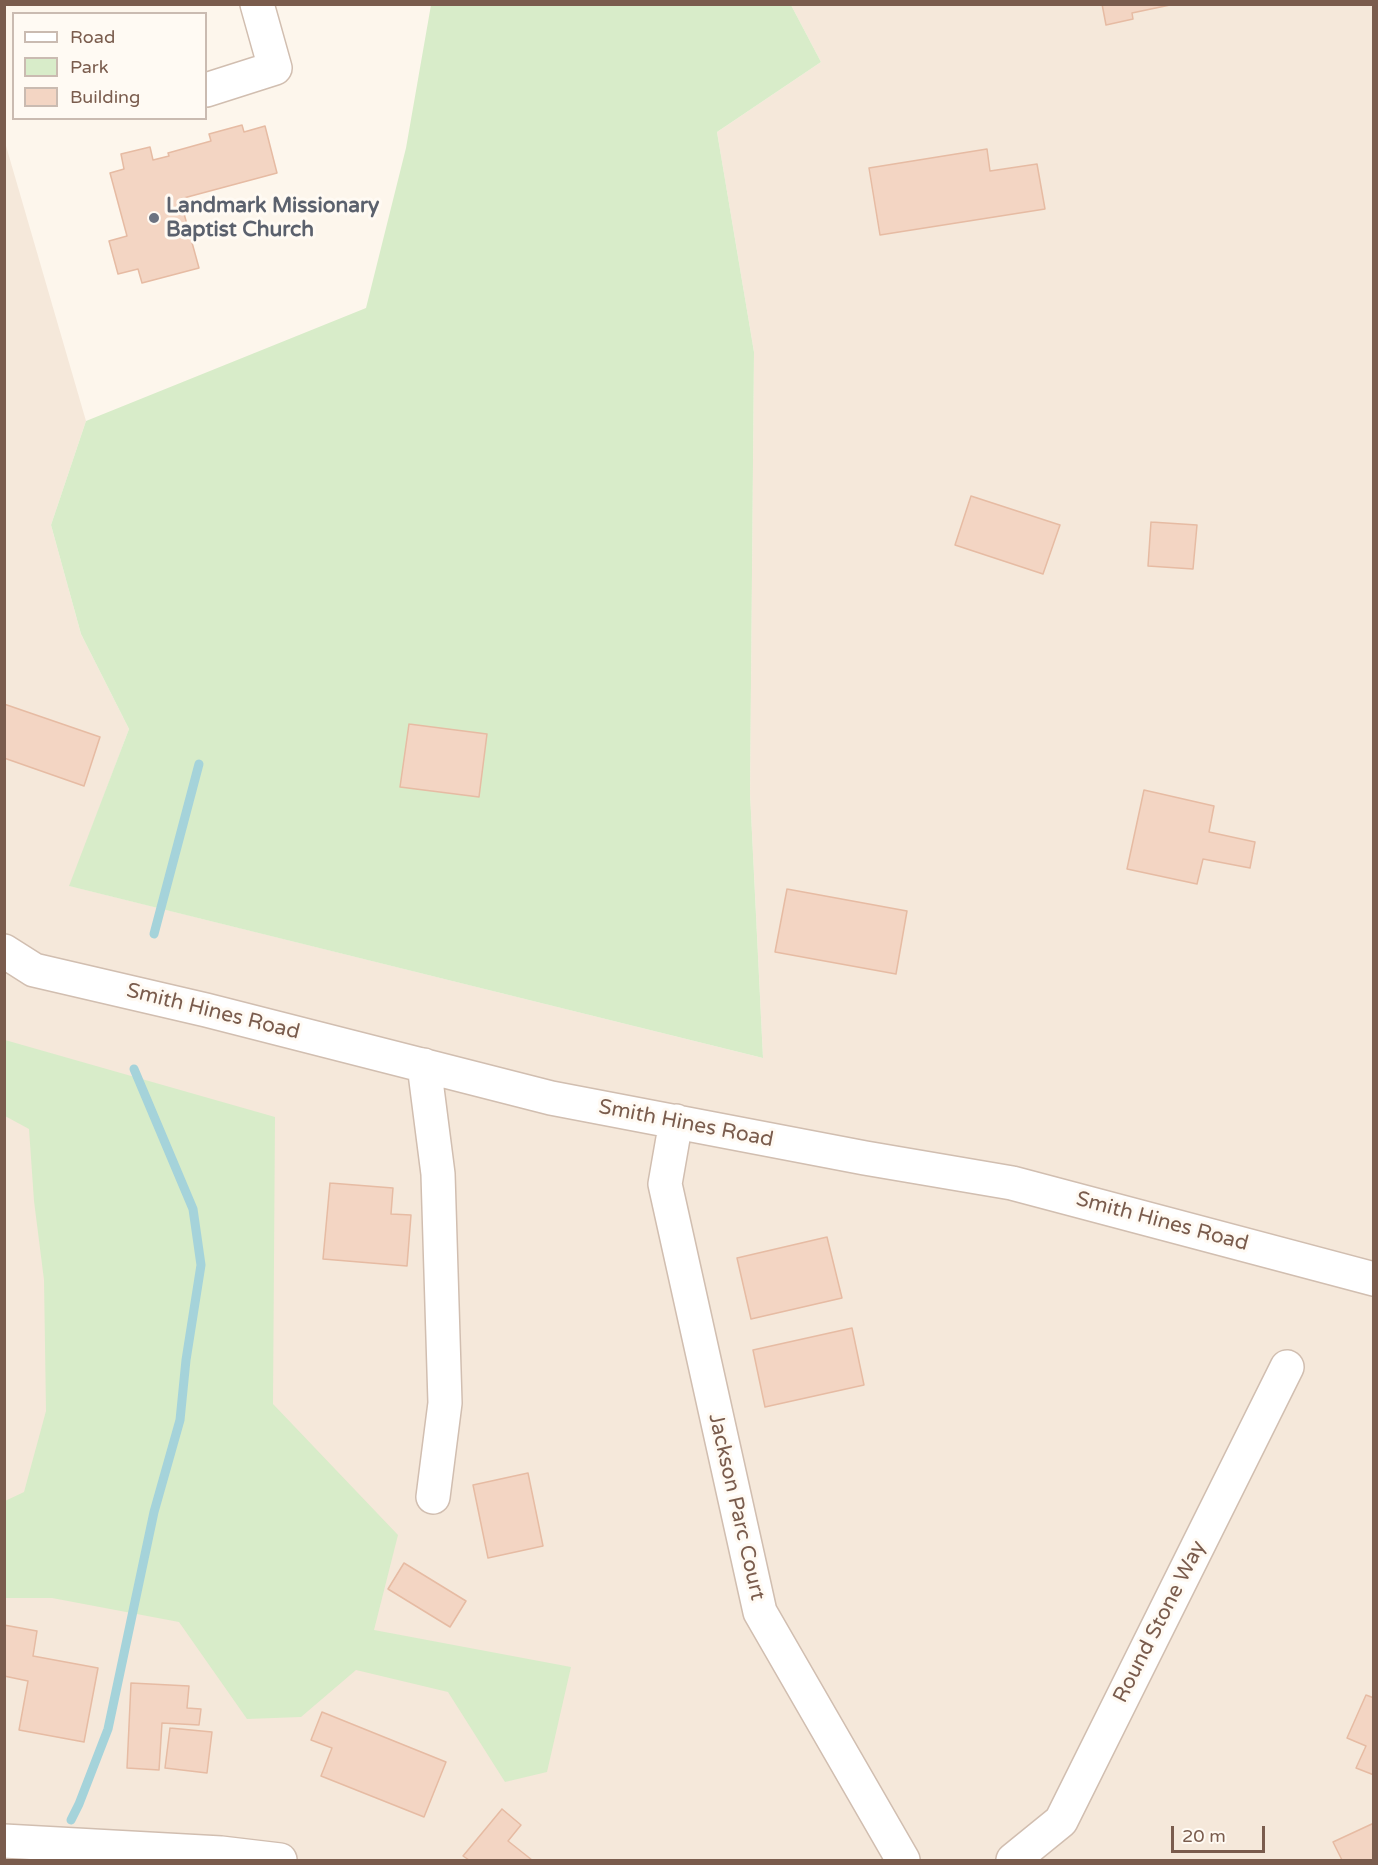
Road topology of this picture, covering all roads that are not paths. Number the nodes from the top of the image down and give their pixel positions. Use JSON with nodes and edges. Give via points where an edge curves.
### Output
{"nodes":[{"id":1,"x":256,"y":4,"type":"edge"},
{"id":2,"x":207,"y":90,"type":"edge"},
{"id":3,"x":4,"y":951,"type":"edge"},
{"id":4,"x":424,"y":1065,"type":"junction"},
{"id":5,"x":676,"y":1121,"type":"junction"},
{"id":6,"x":1374,"y":1279,"type":"edge"},
{"id":7,"x":1287,"y":1367,"type":"dead end"},
{"id":8,"x":433,"y":1497,"type":"dead end"},
{"id":9,"x":4,"y":1841,"type":"edge"},
{"id":10,"x":280,"y":1860,"type":"edge"},
{"id":11,"x":903,"y":1860,"type":"edge"},
{"id":12,"x":1013,"y":1860,"type":"edge"}],
"edges":[{"from":1,"to":2,"type":"street","via":[[275,68]]},
{"from":3,"to":4,"type":"street","name":"Smith Hines Road","via":[[34,970]]},
{"from":4,"to":5,"type":"street","name":"Smith Hines Road","via":[[551,1098]]},
{"from":4,"to":8,"type":"street","via":[[438,1174],[445,1403]]},
{"from":5,"to":6,"type":"street","name":"Smith Hines Road","via":[[1012,1183]]},
{"from":5,"to":11,"type":"street","name":"Jackson Parc Court","via":[[665,1184],[760,1612]]},
{"from":7,"to":12,"type":"street","name":"Round Stone Way","via":[[1060,1821]]},
{"from":9,"to":10,"type":"street"}]}
